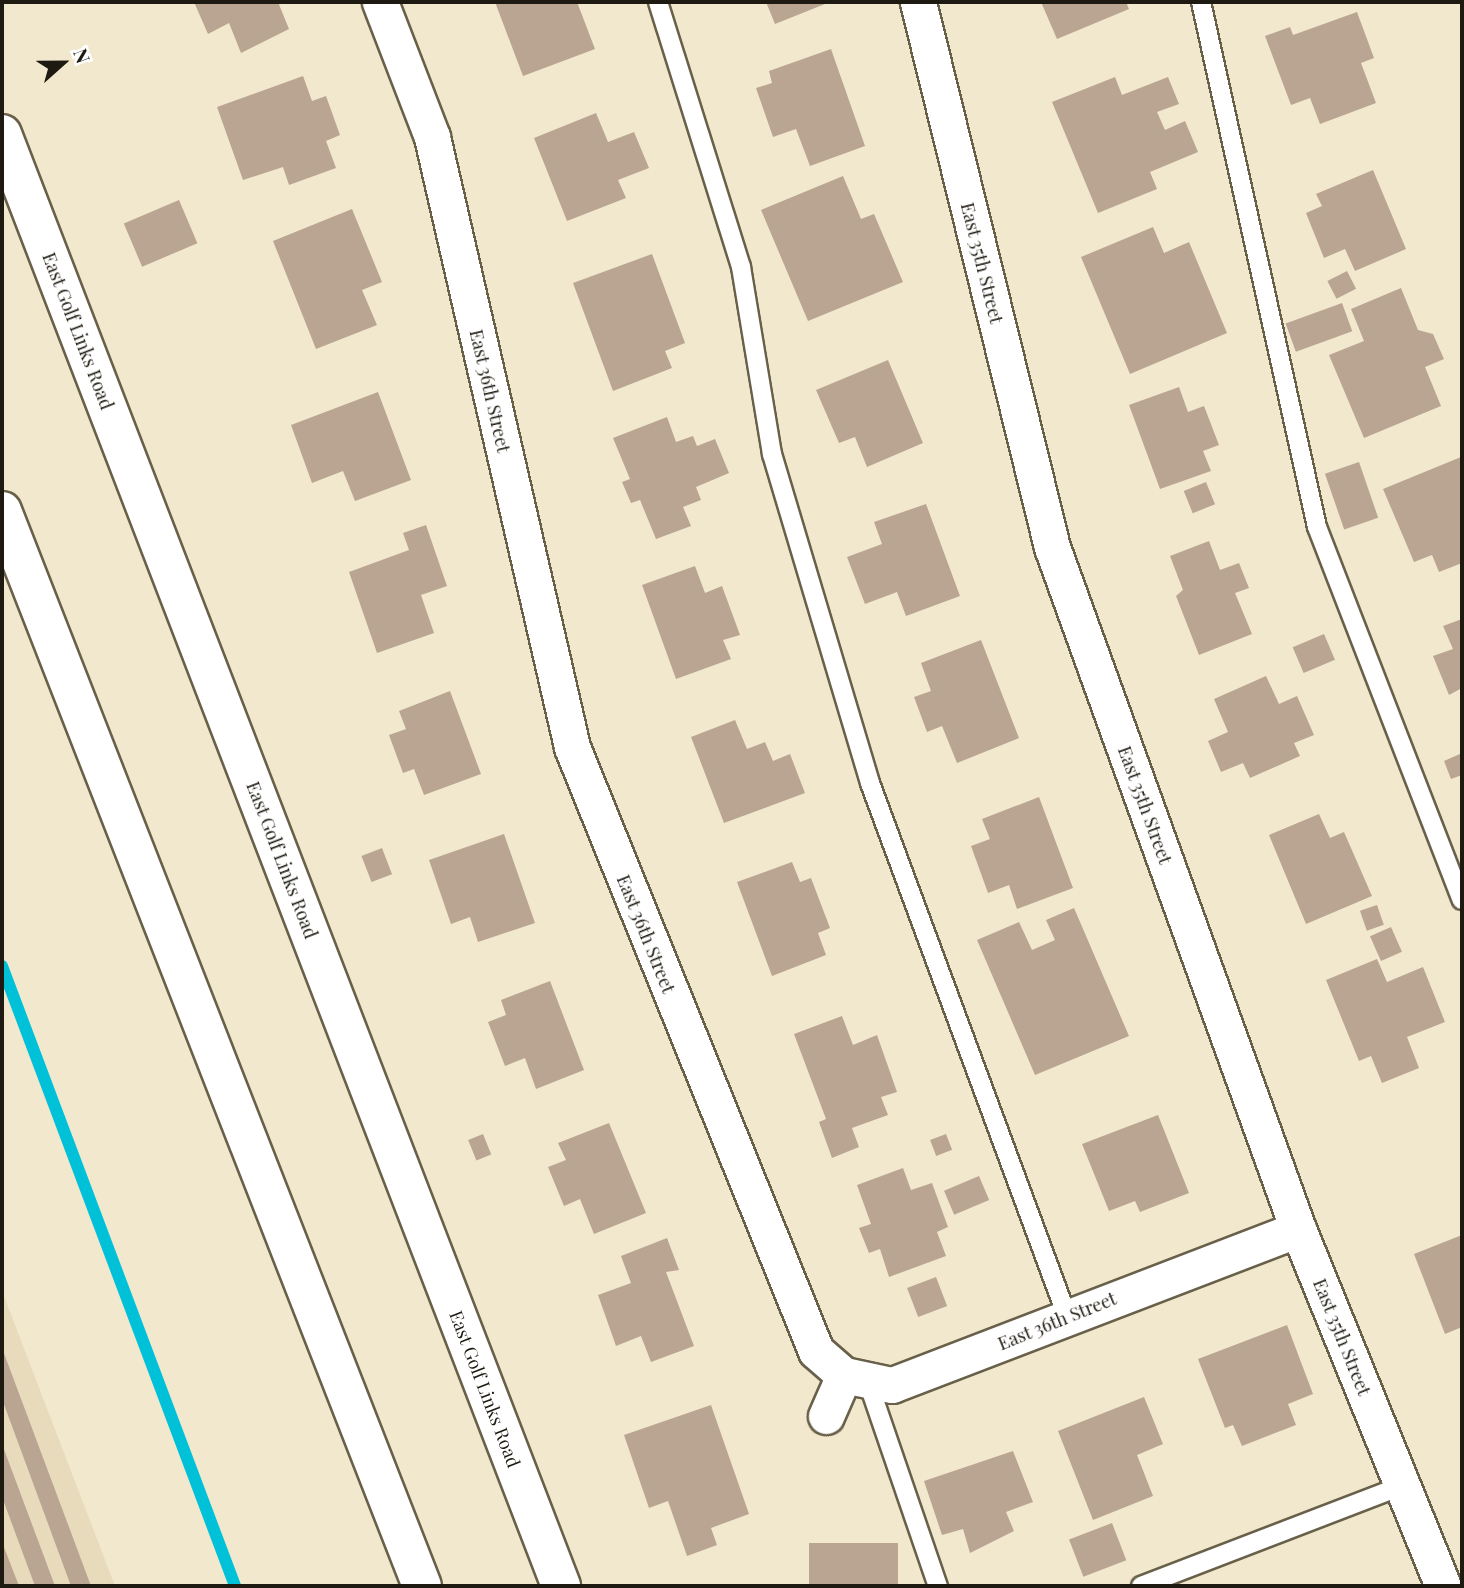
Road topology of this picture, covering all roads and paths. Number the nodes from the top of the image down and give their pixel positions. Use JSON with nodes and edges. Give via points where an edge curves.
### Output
{"nodes":[{"id":1,"x":380,"y":2,"type":"edge"},
{"id":2,"x":658,"y":2,"type":"edge"},
{"id":3,"x":918,"y":2,"type":"edge"},
{"id":4,"x":1201,"y":2,"type":"edge"},
{"id":5,"x":2,"y":134,"type":"edge"},
{"id":6,"x":2,"y":511,"type":"edge"},
{"id":7,"x":1462,"y":900,"type":"edge"},
{"id":8,"x":1298,"y":1229,"type":"junction"},
{"id":9,"x":1067,"y":1316,"type":"junction"},
{"id":10,"x":856,"y":1380,"type":"junction"},
{"id":11,"x":826,"y":1416,"type":"dead end"},
{"id":12,"x":1402,"y":1486,"type":"junction"},
{"id":13,"x":422,"y":1586,"type":"edge"},
{"id":14,"x":561,"y":1586,"type":"edge"},
{"id":15,"x":938,"y":1586,"type":"edge"},
{"id":16,"x":1141,"y":1586,"type":"edge"},
{"id":17,"x":1443,"y":1586,"type":"edge"}],
"edges":[{"from":1,"to":10,"type":"street","name":"East 36th Street","via":[[432,137],[572,747],[796,1315],[816,1350]]},
{"from":2,"to":9,"type":"lane","via":[[741,267],[772,453],[870,783]]},
{"from":3,"to":8,"type":"street","name":"East 35th Street","via":[[1052,547]]},
{"from":4,"to":7,"type":"lane","via":[[1317,527]]},
{"from":5,"to":14,"type":"main road","name":"East Golf Links Road"},
{"from":6,"to":13,"type":"main road"},
{"from":8,"to":9,"type":"street","name":"East 36th Street"},
{"from":8,"to":12,"type":"street","name":"East 35th Street"},
{"from":9,"to":10,"type":"street","name":"East 36th Street","via":[[892,1385]]},
{"from":10,"to":11,"type":"street"},
{"from":10,"to":15,"type":"lane"},
{"from":12,"to":16,"type":"lane"},
{"from":12,"to":17,"type":"street","name":"East 35th Street"}]}
